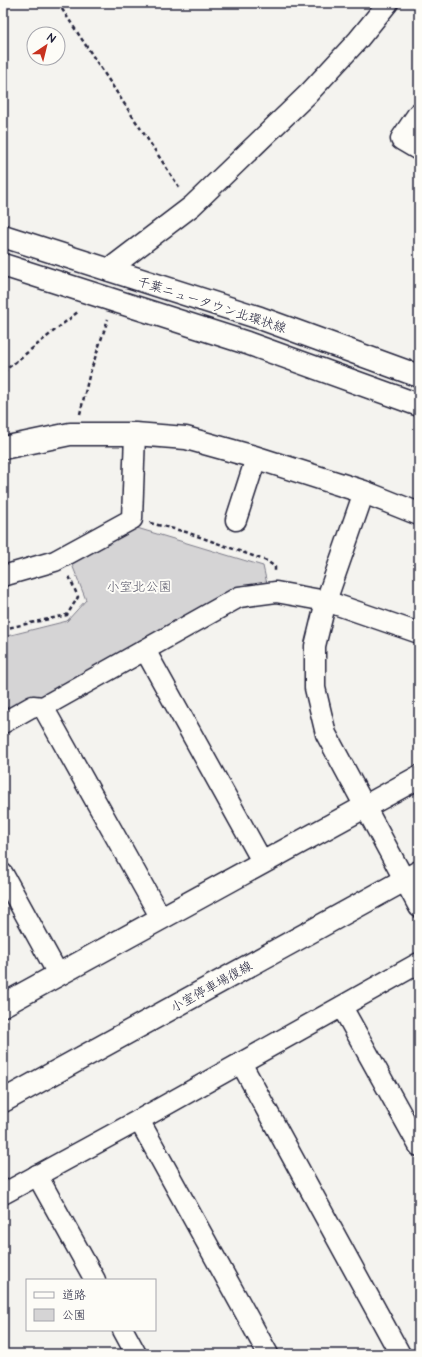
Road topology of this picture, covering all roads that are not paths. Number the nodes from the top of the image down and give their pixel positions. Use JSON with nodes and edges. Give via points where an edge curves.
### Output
{"nodes":[{"id":1,"x":388,"y":3,"type":"edge"},
{"id":2,"x":419,"y":114,"type":"edge"},
{"id":3,"x":419,"y":148,"type":"edge"},
{"id":4,"x":3,"y":236,"type":"edge"},
{"id":5,"x":3,"y":265,"type":"edge"},
{"id":6,"x":108,"y":270,"type":"junction"},
{"id":7,"x":419,"y":376,"type":"edge"},
{"id":8,"x":419,"y":405,"type":"edge"},
{"id":9,"x":135,"y":434,"type":"junction"},
{"id":10,"x":3,"y":448,"type":"edge"},
{"id":11,"x":256,"y":458,"type":"junction"},
{"id":12,"x":364,"y":492,"type":"junction"},
{"id":13,"x":419,"y":514,"type":"edge"},
{"id":14,"x":236,"y":520,"type":"dead end"},
{"id":15,"x":3,"y":576,"type":"edge"},
{"id":16,"x":326,"y":601,"type":"junction"},
{"id":17,"x":419,"y":633,"type":"edge"},
{"id":18,"x":145,"y":650,"type":"junction"},
{"id":19,"x":43,"y":707,"type":"junction"},
{"id":20,"x":3,"y":723,"type":"edge"},
{"id":21,"x":419,"y":777,"type":"edge"},
{"id":22,"x":365,"y":807,"type":"junction"},
{"id":23,"x":263,"y":863,"type":"junction"},
{"id":24,"x":3,"y":874,"type":"edge"},
{"id":25,"x":412,"y":876,"type":"edge"},
{"id":26,"x":419,"y":907,"type":"edge"},
{"id":27,"x":161,"y":918,"type":"junction"},
{"id":28,"x":419,"y":963,"type":"edge"},
{"id":29,"x":58,"y":974,"type":"junction"},
{"id":30,"x":3,"y":1005,"type":"edge"},
{"id":31,"x":342,"y":1007,"type":"junction"},
{"id":32,"x":241,"y":1063,"type":"junction"},
{"id":33,"x":3,"y":1101,"type":"edge"},
{"id":34,"x":139,"y":1120,"type":"junction"},
{"id":35,"x":419,"y":1146,"type":"edge"},
{"id":36,"x":37,"y":1176,"type":"junction"},
{"id":37,"x":3,"y":1194,"type":"edge"},
{"id":38,"x":94,"y":1279,"type":"edge"},
{"id":39,"x":124,"y":1331,"type":"edge"},
{"id":40,"x":136,"y":1354,"type":"edge"},
{"id":41,"x":268,"y":1354,"type":"edge"},
{"id":42,"x":400,"y":1354,"type":"edge"}],
"edges":[{"from":1,"to":6,"type":"street","via":[[308,94],[192,206]]},
{"from":2,"to":3,"type":"main road","via":[[402,139]]},
{"from":4,"to":6,"type":"main road","name":"千葉ニュータウン北環状線"},
{"from":5,"to":8,"type":"main road","name":"千葉ニュータウン北環状線","via":[[247,343]]},
{"from":6,"to":7,"type":"main road","name":"千葉ニュータウン北環状線","via":[[260,318]]},
{"from":9,"to":10,"type":"main road","via":[[75,434]]},
{"from":9,"to":11,"type":"main road","via":[[186,438]]},
{"from":9,"to":15,"type":"street","via":[[132,519],[62,557]]},
{"from":11,"to":12,"type":"main road"},
{"from":11,"to":14,"type":"street"},
{"from":12,"to":13,"type":"main road"},
{"from":12,"to":16,"type":"street"},
{"from":16,"to":17,"type":"street"},
{"from":16,"to":18,"type":"street","via":[[276,592],[239,598]]},
{"from":16,"to":22,"type":"street","via":[[315,646],[315,688],[326,734]]},
{"from":18,"to":19,"type":"street"},
{"from":18,"to":23,"type":"street"},
{"from":19,"to":20,"type":"street","via":[[33,706]]},
{"from":19,"to":27,"type":"street"},
{"from":21,"to":22,"type":"main road"},
{"from":22,"to":23,"type":"main road"},
{"from":22,"to":25,"type":"street"},
{"from":23,"to":27,"type":"main road"},
{"from":24,"to":29,"type":"street"},
{"from":25,"to":26,"type":"street"},
{"from":25,"to":33,"type":"main road","name":"小室停車場復線"},
{"from":27,"to":29,"type":"main road"},
{"from":28,"to":31,"type":"street"},
{"from":29,"to":30,"type":"main road"},
{"from":31,"to":32,"type":"street"},
{"from":31,"to":35,"type":"street"},
{"from":32,"to":34,"type":"street"},
{"from":32,"to":42,"type":"street"},
{"from":34,"to":36,"type":"street"},
{"from":34,"to":41,"type":"street"},
{"from":36,"to":37,"type":"street"},
{"from":36,"to":38,"type":"street"},
{"from":39,"to":40,"type":"street"}]}
